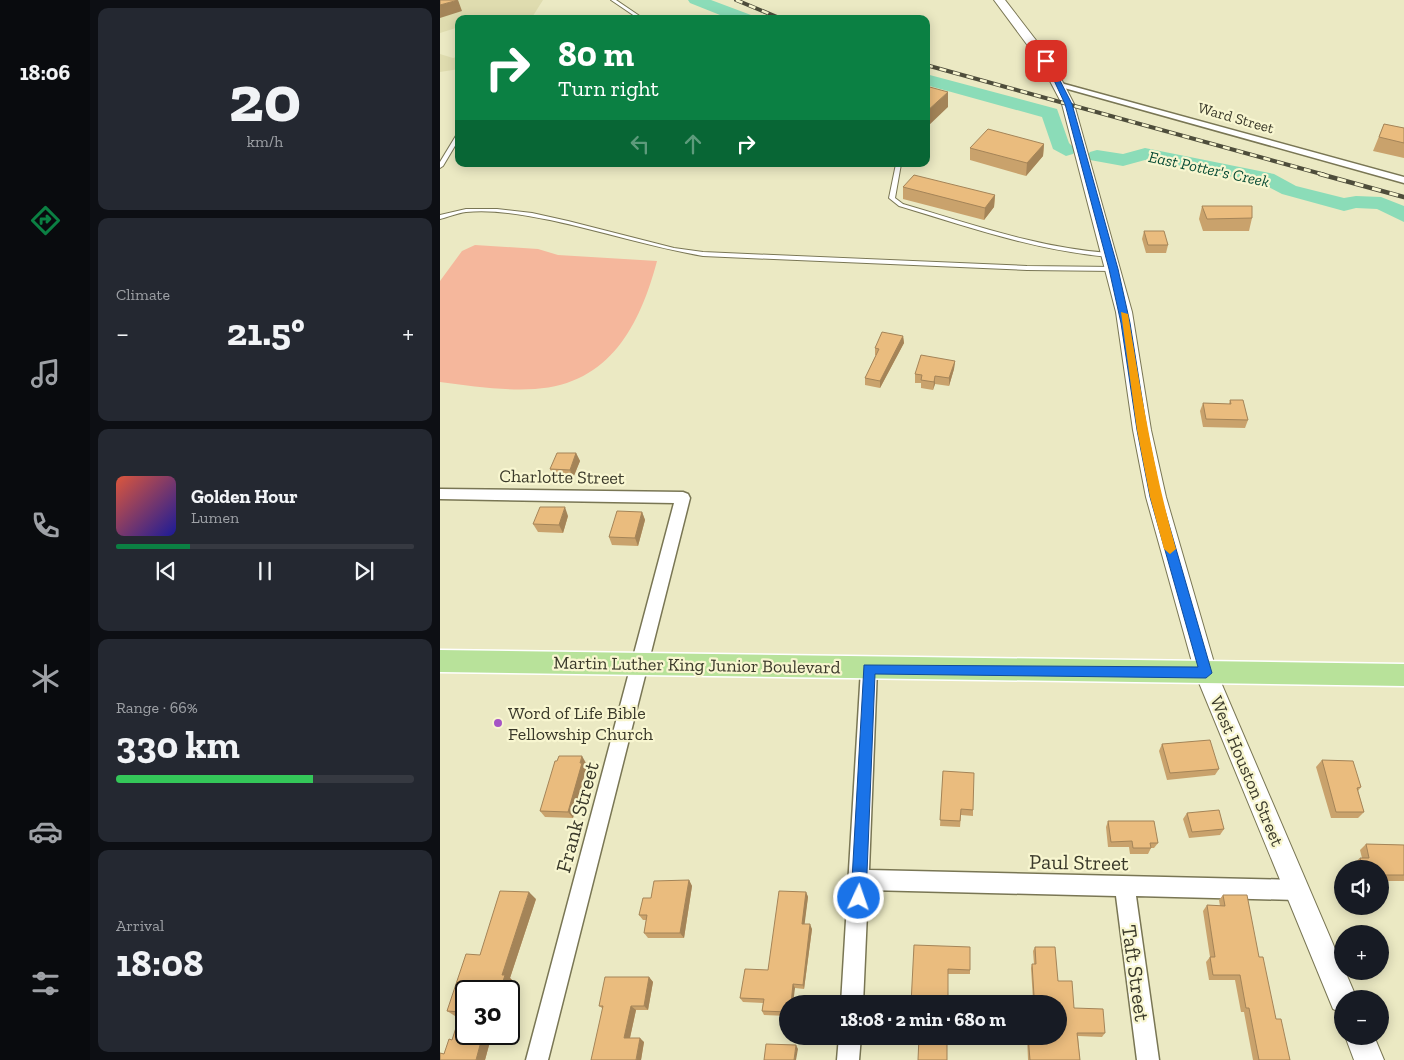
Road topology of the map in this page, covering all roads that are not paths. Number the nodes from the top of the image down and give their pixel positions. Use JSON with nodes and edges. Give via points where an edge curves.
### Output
{"nodes":[{"id":1,"x":613,"y":0,"type":"edge"},
{"id":2,"x":999,"y":0,"type":"edge"},
{"id":3,"x":636,"y":15,"type":"edge"},
{"id":4,"x":1060,"y":84,"type":"junction"},
{"id":5,"x":455,"y":142,"type":"edge"},
{"id":6,"x":440,"y":166,"type":"edge"},
{"id":7,"x":897,"y":167,"type":"edge"},
{"id":8,"x":1404,"y":180,"type":"edge"},
{"id":9,"x":440,"y":217,"type":"edge"},
{"id":10,"x":1112,"y":262,"type":"junction"},
{"id":11,"x":440,"y":494,"type":"edge"},
{"id":12,"x":684,"y":498,"type":"joint"},
{"id":13,"x":440,"y":662,"type":"edge"},
{"id":14,"x":640,"y":664,"type":"junction"},
{"id":15,"x":869,"y":669,"type":"junction"},
{"id":16,"x":1206,"y":673,"type":"junction"},
{"id":17,"x":1404,"y":675,"type":"edge"},
{"id":18,"x":860,"y":880,"type":"junction"},
{"id":19,"x":1125,"y":887,"type":"junction"},
{"id":20,"x":1296,"y":890,"type":"junction"},
{"id":21,"x":1339,"y":990,"type":"edge"},
{"id":22,"x":853,"y":995,"type":"edge"},
{"id":23,"x":849,"y":1045,"type":"edge"},
{"id":24,"x":1363,"y":1045,"type":"edge"},
{"id":25,"x":537,"y":1060,"type":"edge"},
{"id":26,"x":848,"y":1060,"type":"edge"},
{"id":27,"x":1148,"y":1060,"type":"edge"},
{"id":28,"x":1369,"y":1060,"type":"edge"}],
"edges":[{"from":1,"to":3,"type":"lane"},
{"from":2,"to":4,"type":"street","name":"West Houston Street","via":[[1033,42]]},
{"from":4,"to":8,"type":"street","name":"Ward Street"},
{"from":4,"to":10,"type":"street","name":"West Houston Street"},
{"from":5,"to":6,"type":"lane"},
{"from":7,"to":10,"type":"lane","via":[[892,198],[901,205]]},
{"from":9,"to":10,"type":"lane","via":[[464,210],[503,211],[703,254],[1026,268]]},
{"from":10,"to":16,"type":"street","name":"West Houston Street","via":[[1126,323],[1156,497]]},
{"from":11,"to":12,"type":"street","name":"Charlotte Street"},
{"from":12,"to":14,"type":"street","name":"Frank Street"},
{"from":13,"to":14,"type":"main road","name":"Martin Luther King Junior Boulevard"},
{"from":14,"to":15,"type":"main road","name":"Martin Luther King Junior Boulevard"},
{"from":14,"to":25,"type":"street","name":"Frank Street"},
{"from":15,"to":16,"type":"main road","name":"Martin Luther King Junior Boulevard"},
{"from":15,"to":18,"type":"street"},
{"from":16,"to":17,"type":"main road","name":"Martin Luther King Junior Boulevard"},
{"from":16,"to":20,"type":"street","name":"West Houston Street"},
{"from":18,"to":19,"type":"street","name":"Paul Street"},
{"from":18,"to":22,"type":"street"},
{"from":19,"to":20,"type":"street","name":"Paul Street"},
{"from":19,"to":27,"type":"street","name":"Taft Street"},
{"from":20,"to":21,"type":"street","name":"West Houston Street"},
{"from":23,"to":26,"type":"street"},
{"from":24,"to":28,"type":"street"}]}
